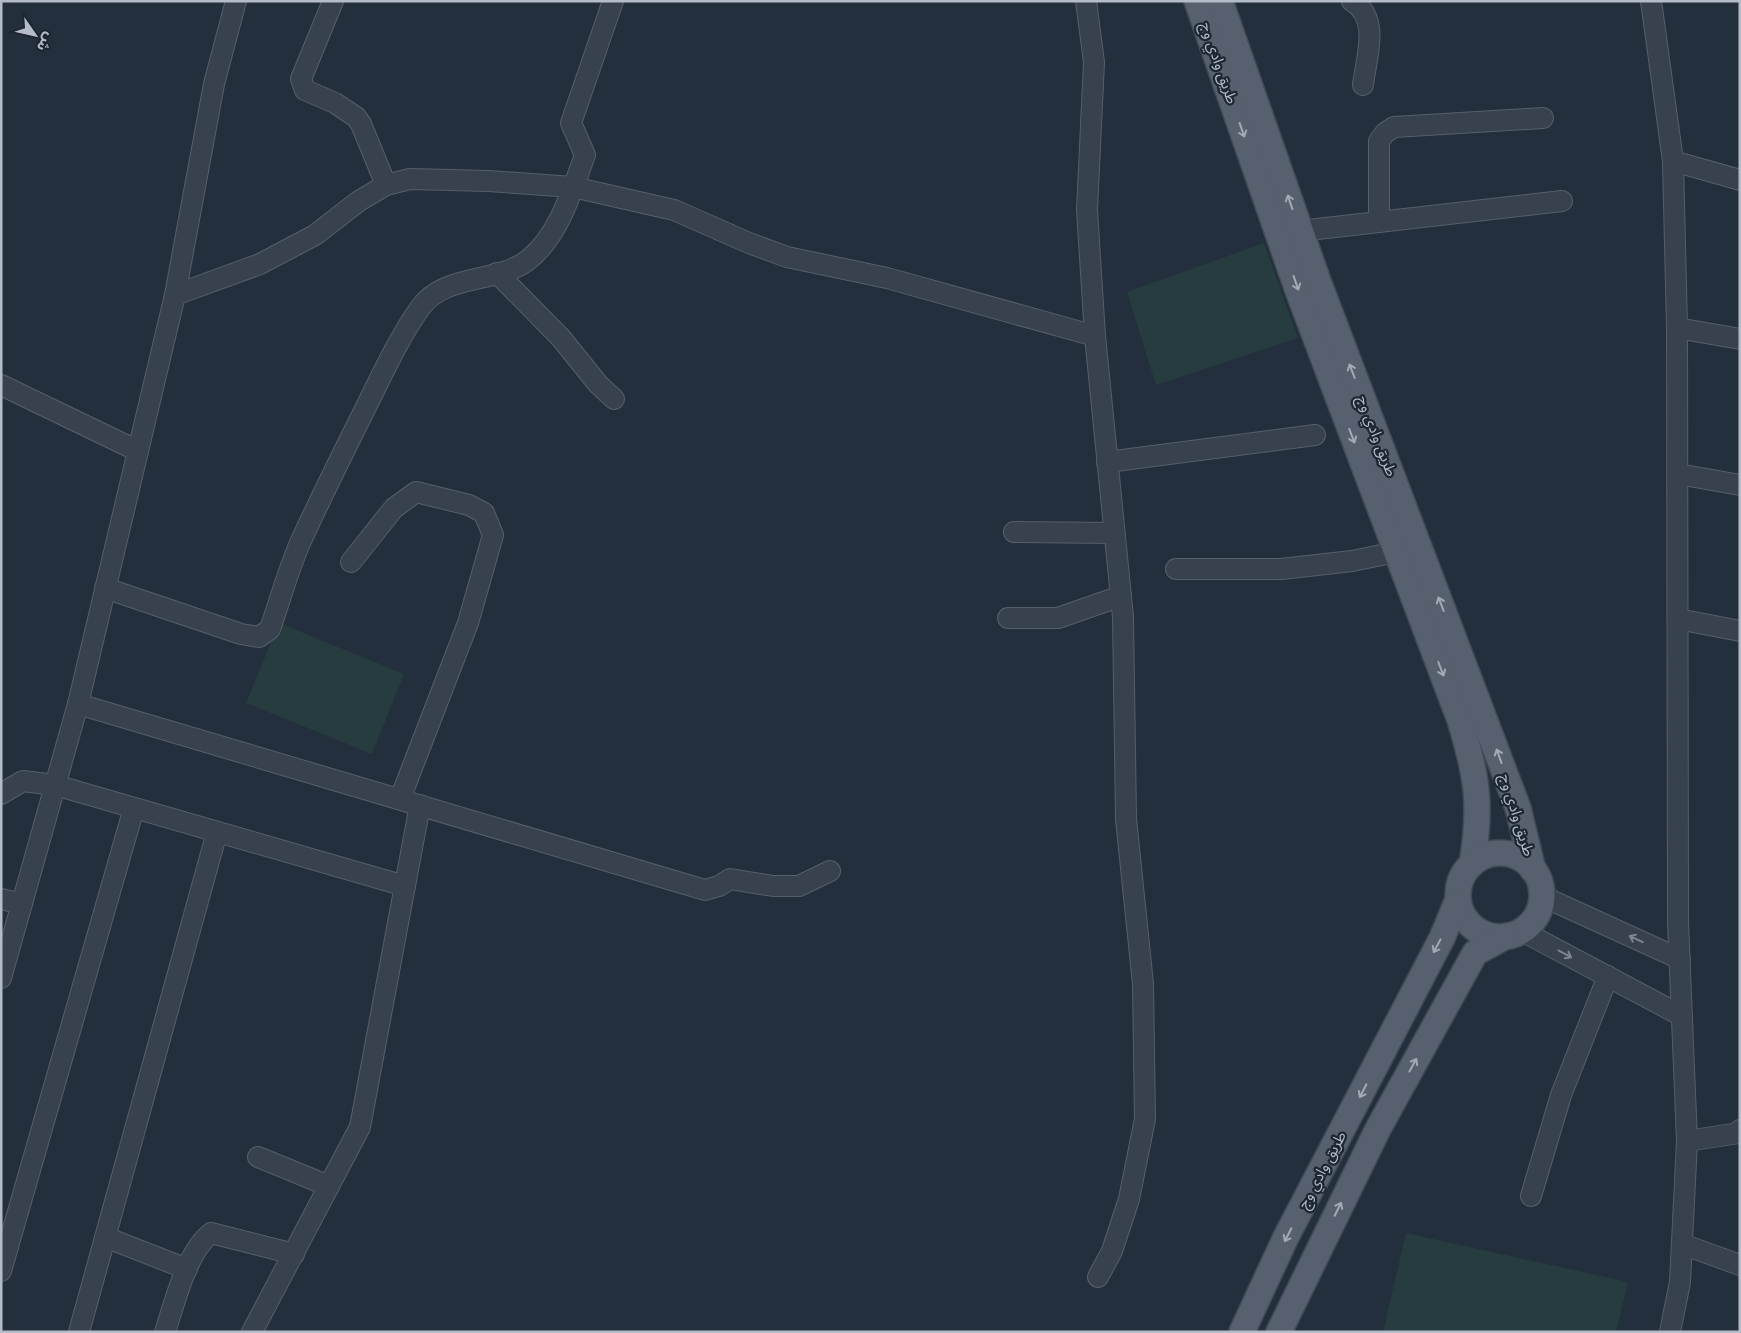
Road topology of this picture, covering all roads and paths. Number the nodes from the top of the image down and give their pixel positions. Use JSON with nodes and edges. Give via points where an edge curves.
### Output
{"nodes":[{"id":1,"x":236,"y":1,"type":"edge"},
{"id":2,"x":333,"y":1,"type":"edge"},
{"id":3,"x":613,"y":1,"type":"edge"},
{"id":4,"x":1086,"y":1,"type":"edge"},
{"id":5,"x":1197,"y":1,"type":"edge"},
{"id":6,"x":1220,"y":1,"type":"edge"},
{"id":7,"x":1352,"y":1,"type":"edge"},
{"id":8,"x":1651,"y":1,"type":"edge"},
{"id":9,"x":1362,"y":85,"type":"dead end"},
{"id":10,"x":1542,"y":118,"type":"dead end"},
{"id":11,"x":1673,"y":161,"type":"junction"},
{"id":12,"x":1740,"y":180,"type":"edge"},
{"id":13,"x":386,"y":185,"type":"junction"},
{"id":14,"x":573,"y":187,"type":"junction"},
{"id":15,"x":1562,"y":201,"type":"dead end"},
{"id":16,"x":1379,"y":222,"type":"junction"},
{"id":17,"x":1300,"y":231,"type":"junction"},
{"id":18,"x":497,"y":273,"type":"junction"},
{"id":19,"x":175,"y":294,"type":"junction"},
{"id":20,"x":1676,"y":328,"type":"junction"},
{"id":21,"x":1095,"y":336,"type":"junction"},
{"id":22,"x":1740,"y":339,"type":"edge"},
{"id":23,"x":1,"y":385,"type":"edge"},
{"id":24,"x":614,"y":399,"type":"dead end"},
{"id":25,"x":1315,"y":435,"type":"dead end"},
{"id":26,"x":138,"y":450,"type":"junction"},
{"id":27,"x":1108,"y":462,"type":"junction"},
{"id":28,"x":1678,"y":474,"type":"junction"},
{"id":29,"x":1740,"y":485,"type":"edge"},
{"id":30,"x":1014,"y":532,"type":"dead end"},
{"id":31,"x":1114,"y":533,"type":"junction"},
{"id":32,"x":1396,"y":552,"type":"junction"},
{"id":33,"x":351,"y":562,"type":"dead end"},
{"id":34,"x":1176,"y":569,"type":"dead end"},
{"id":35,"x":105,"y":588,"type":"junction"},
{"id":36,"x":1121,"y":596,"type":"junction"},
{"id":37,"x":1008,"y":618,"type":"dead end"},
{"id":38,"x":1678,"y":619,"type":"junction"},
{"id":39,"x":1740,"y":631,"type":"edge"},
{"id":40,"x":78,"y":704,"type":"junction"},
{"id":41,"x":55,"y":785,"type":"junction"},
{"id":42,"x":1,"y":794,"type":"edge"},
{"id":43,"x":400,"y":799,"type":"junction"},
{"id":44,"x":420,"y":805,"type":"junction"},
{"id":45,"x":134,"y":808,"type":"junction"},
{"id":46,"x":217,"y":832,"type":"junction"},
{"id":47,"x":1472,"y":864,"type":"junction"},
{"id":48,"x":1533,"y":870,"type":"junction"},
{"id":49,"x":830,"y":871,"type":"dead end"},
{"id":50,"x":405,"y":886,"type":"junction"},
{"id":51,"x":1542,"y":896,"type":"junction"},
{"id":52,"x":1,"y":899,"type":"edge"},
{"id":53,"x":1457,"y":902,"type":"junction"},
{"id":54,"x":22,"y":904,"type":"junction"},
{"id":55,"x":1514,"y":934,"type":"junction"},
{"id":56,"x":1680,"y":959,"type":"junction"},
{"id":57,"x":1608,"y":976,"type":"junction"},
{"id":58,"x":1,"y":978,"type":"edge"},
{"id":59,"x":1682,"y":1016,"type":"junction"},
{"id":60,"x":1740,"y":1130,"type":"edge"},
{"id":61,"x":1687,"y":1141,"type":"junction"},
{"id":62,"x":258,"y":1156,"type":"dead end"},
{"id":63,"x":329,"y":1186,"type":"junction"},
{"id":64,"x":1531,"y":1196,"type":"dead end"},
{"id":65,"x":105,"y":1237,"type":"junction"},
{"id":66,"x":1682,"y":1244,"type":"junction"},
{"id":67,"x":294,"y":1254,"type":"junction"},
{"id":68,"x":1740,"y":1265,"type":"edge"},
{"id":69,"x":186,"y":1269,"type":"junction"},
{"id":70,"x":1,"y":1271,"type":"edge"},
{"id":71,"x":1098,"y":1277,"type":"dead end"},
{"id":72,"x":79,"y":1332,"type":"edge"},
{"id":73,"x":165,"y":1332,"type":"edge"},
{"id":74,"x":252,"y":1332,"type":"edge"},
{"id":75,"x":1242,"y":1332,"type":"edge"},
{"id":76,"x":1278,"y":1332,"type":"edge"},
{"id":77,"x":1670,"y":1332,"type":"edge"}],
"edges":[{"from":1,"to":19,"type":"street","via":[[214,84]]},
{"from":2,"to":13,"type":"street","via":[[301,85],[356,117]]},
{"from":3,"to":14,"type":"street","via":[[571,122],[585,155]]},
{"from":4,"to":21,"type":"street","via":[[1094,62],[1087,210]]},
{"from":5,"to":32,"type":"main road","name":"طريق وادي وج","one_way":true,"via":[[1301,298]]},
{"from":17,"to":6,"type":"main road","name":"طريق وادي وج","one_way":true},
{"from":7,"to":9,"type":"street","via":[[1364,11],[1371,25]]},
{"from":8,"to":11,"type":"street"},
{"from":10,"to":16,"type":"street","via":[[1394,127],[1379,141]]},
{"from":11,"to":12,"type":"street"},
{"from":11,"to":20,"type":"street"},
{"from":13,"to":14,"type":"street","via":[[420,179]]},
{"from":13,"to":19,"type":"street","via":[[316,235],[260,264]]},
{"from":14,"to":18,"type":"street","via":[[547,241],[528,260]]},
{"from":14,"to":21,"type":"street","via":[[674,210],[787,257],[886,278]]},
{"from":15,"to":16,"type":"street"},
{"from":16,"to":17,"type":"street"},
{"from":48,"to":17,"type":"main road","name":"طريق وادي وج","one_way":true,"via":[[1518,808]]},
{"from":18,"to":24,"type":"street","via":[[561,338]]},
{"from":18,"to":35,"type":"street","via":[[445,289],[430,297],[420,308],[385,369],[318,504],[270,629],[264,635],[241,634]]},
{"from":19,"to":26,"type":"street"},
{"from":20,"to":22,"type":"street"},
{"from":20,"to":28,"type":"street"},
{"from":21,"to":27,"type":"street"},
{"from":23,"to":26,"type":"street"},
{"from":25,"to":27,"type":"street"},
{"from":26,"to":35,"type":"street"},
{"from":27,"to":31,"type":"street"},
{"from":28,"to":29,"type":"street"},
{"from":28,"to":38,"type":"street"},
{"from":30,"to":31,"type":"street"},
{"from":31,"to":36,"type":"street"},
{"from":32,"to":34,"type":"street","via":[[1281,569]]},
{"from":32,"to":47,"type":"main road","name":"طريق وادي وج","one_way":true,"via":[[1460,720],[1472,762],[1478,796],[1478,828]]},
{"from":33,"to":43,"type":"street","via":[[394,508],[416,492],[484,513],[493,535],[468,623]]},
{"from":35,"to":40,"type":"street"},
{"from":36,"to":37,"type":"street","via":[[1058,618]]},
{"from":36,"to":71,"type":"street","via":[[1126,819],[1143,984],[1145,1119],[1129,1199],[1112,1251]]},
{"from":38,"to":39,"type":"street"},
{"from":38,"to":56,"type":"street"},
{"from":40,"to":41,"type":"street"},
{"from":40,"to":43,"type":"street"},
{"from":41,"to":42,"type":"street","via":[[23,781]]},
{"from":41,"to":45,"type":"street"},
{"from":41,"to":54,"type":"street"},
{"from":43,"to":44,"type":"street"},
{"from":44,"to":49,"type":"street","via":[[706,890],[730,879],[773,886],[799,886]]},
{"from":44,"to":50,"type":"street"},
{"from":45,"to":46,"type":"street"},
{"from":45,"to":70,"type":"street"},
{"from":46,"to":50,"type":"street"},
{"from":46,"to":65,"type":"street"},
{"from":47,"to":48,"type":"main road","via":[[1483,856],[1497,853],[1523,860]]},
{"from":47,"to":53,"type":"main road","via":[[1458,887]]},
{"from":48,"to":51,"type":"main road","via":[[1540,882]]},
{"from":50,"to":63,"type":"street","via":[[360,1128]]},
{"from":51,"to":55,"type":"main road","via":[[1540,909],[1533,921]]},
{"from":56,"to":51,"type":"street","one_way":true},
{"from":52,"to":54,"type":"street"},
{"from":53,"to":55,"type":"main road","via":[[1462,915],[1483,933]]},
{"from":53,"to":75,"type":"main road","name":"طريق وادي وج","one_way":true,"via":[[1442,938],[1285,1239]]},
{"from":54,"to":58,"type":"street"},
{"from":55,"to":57,"type":"street","one_way":true},
{"from":76,"to":55,"type":"main road","name":"طريق وادي وج","one_way":true,"via":[[1378,1129],[1475,953]]},
{"from":56,"to":59,"type":"street"},
{"from":57,"to":59,"type":"street"},
{"from":57,"to":64,"type":"street","via":[[1561,1096]]},
{"from":59,"to":61,"type":"street"},
{"from":60,"to":61,"type":"street","via":[[1739,1133]]},
{"from":61,"to":66,"type":"street"},
{"from":62,"to":63,"type":"street"},
{"from":63,"to":67,"type":"street"},
{"from":65,"to":69,"type":"street"},
{"from":65,"to":72,"type":"street"},
{"from":66,"to":68,"type":"street"},
{"from":66,"to":77,"type":"street","via":[[1680,1282]]},
{"from":67,"to":69,"type":"street","via":[[211,1233]]},
{"from":67,"to":74,"type":"street"},
{"from":69,"to":73,"type":"street"}]}
